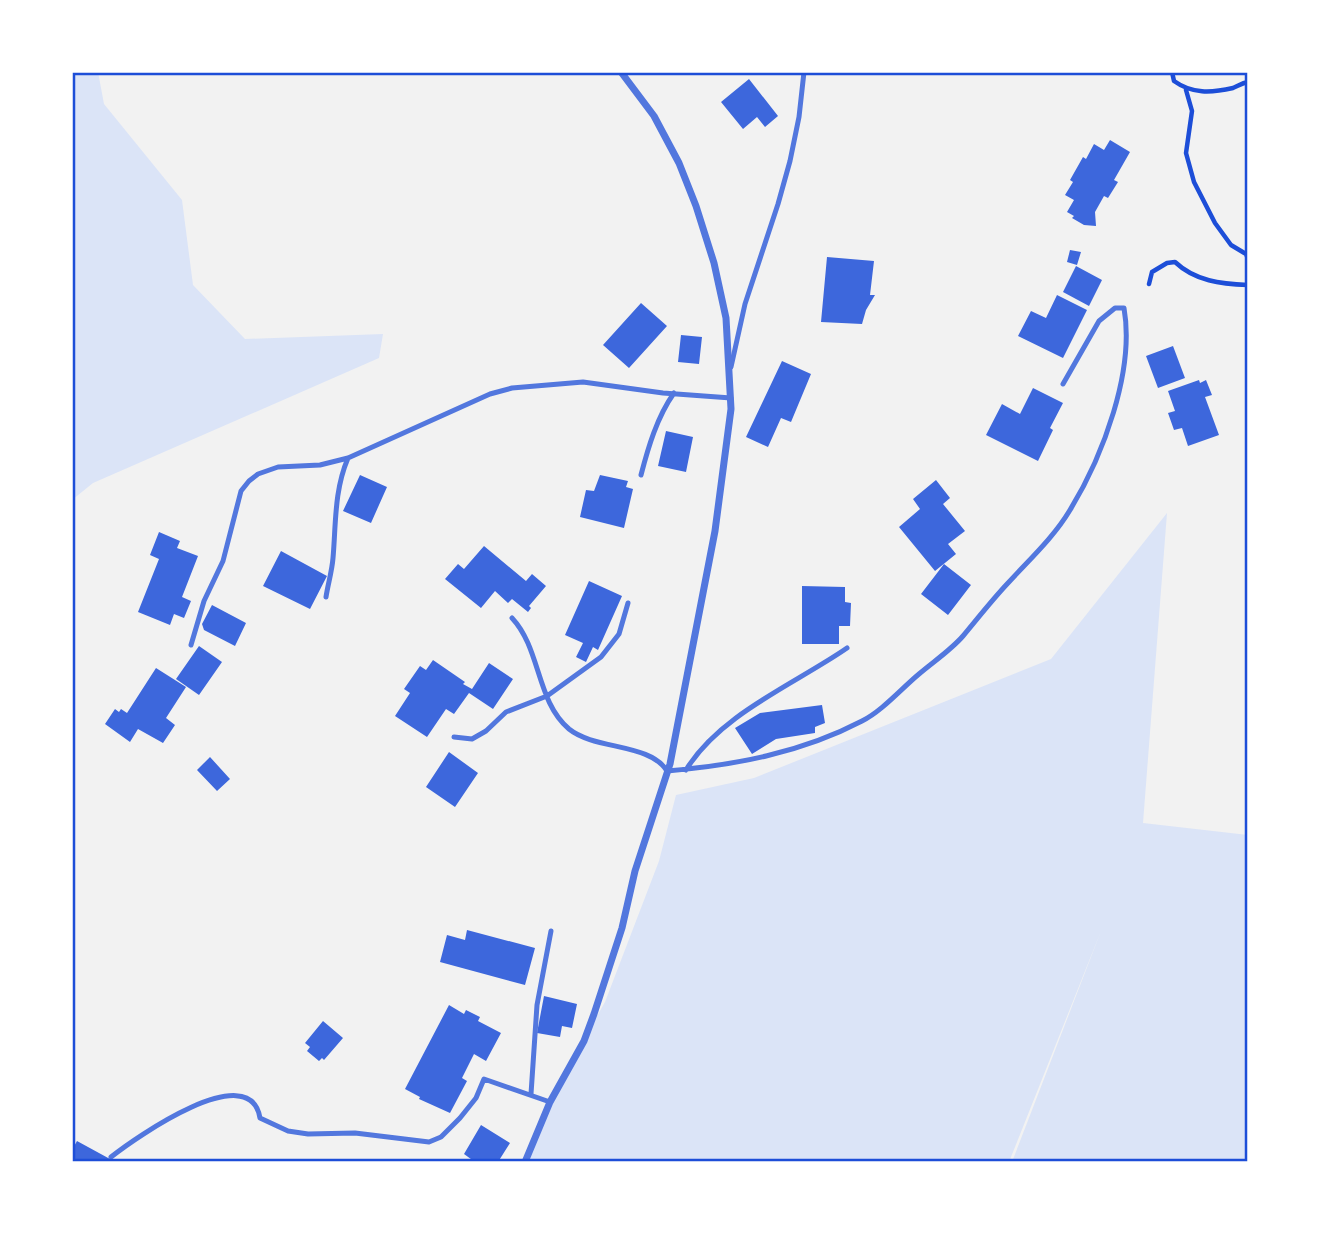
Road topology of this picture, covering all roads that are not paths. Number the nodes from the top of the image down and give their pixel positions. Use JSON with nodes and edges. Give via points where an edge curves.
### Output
{"nodes":[{"id":1,"x":621,"y":72,"type":"edge"},
{"id":2,"x":804,"y":72,"type":"edge"},
{"id":3,"x":730,"y":370,"type":"junction"},
{"id":4,"x":1063,"y":384,"type":"dead end"},
{"id":5,"x":674,"y":393,"type":"junction"},
{"id":6,"x":730,"y":398,"type":"junction"},
{"id":7,"x":348,"y":458,"type":"junction"},
{"id":8,"x":641,"y":475,"type":"dead end"},
{"id":9,"x":326,"y":597,"type":"dead end"},
{"id":10,"x":628,"y":603,"type":"dead end"},
{"id":11,"x":512,"y":618,"type":"dead end"},
{"id":12,"x":191,"y":645,"type":"dead end"},
{"id":13,"x":847,"y":648,"type":"dead end"},
{"id":14,"x":547,"y":696,"type":"junction"},
{"id":15,"x":454,"y":737,"type":"dead end"},
{"id":16,"x":686,"y":770,"type":"junction"},
{"id":17,"x":667,"y":771,"type":"junction"},
{"id":18,"x":551,"y":932,"type":"dead end"},
{"id":19,"x":531,"y":1094,"type":"junction"},
{"id":20,"x":550,"y":1102,"type":"junction"},
{"id":21,"x":111,"y":1157,"type":"dead end"},
{"id":22,"x":525,"y":1162,"type":"edge"}],
"edges":[{"from":1,"to":3,"type":"street","via":[[654,116],[696,206],[726,318]]},
{"from":2,"to":3,"type":"lane","via":[[790,161],[745,304]]},
{"from":3,"to":6,"type":"street"},
{"from":4,"to":16,"type":"lane","via":[[1099,321],[1115,308],[1124,308],[1128,331],[1116,401],[1083,487],[1052,536],[961,638],[865,720],[791,751]]},
{"from":5,"to":6,"type":"lane"},
{"from":5,"to":7,"type":"lane","via":[[583,382],[512,388]]},
{"from":5,"to":8,"type":"lane","via":[[648,448]]},
{"from":6,"to":17,"type":"street","via":[[715,531]]},
{"from":7,"to":9,"type":"lane","via":[[335,509]]},
{"from":7,"to":12,"type":"lane","via":[[278,467],[249,481]]},
{"from":10,"to":14,"type":"lane","via":[[610,647]]},
{"from":11,"to":14,"type":"lane","via":[[529,644]]},
{"from":13,"to":16,"type":"lane","via":[[736,718],[706,743]]},
{"from":14,"to":15,"type":"lane","via":[[506,712],[472,739]]},
{"from":14,"to":17,"type":"lane","via":[[569,729],[650,756]]},
{"from":16,"to":17,"type":"lane"},
{"from":17,"to":20,"type":"street","via":[[594,1014]]},
{"from":18,"to":19,"type":"lane","via":[[537,1005]]},
{"from":19,"to":20,"type":"lane"},
{"from":19,"to":21,"type":"lane","via":[[484,1079],[460,1118],[429,1142],[288,1131],[260,1118],[246,1097],[230,1094],[172,1118]]},
{"from":20,"to":22,"type":"street"}]}
